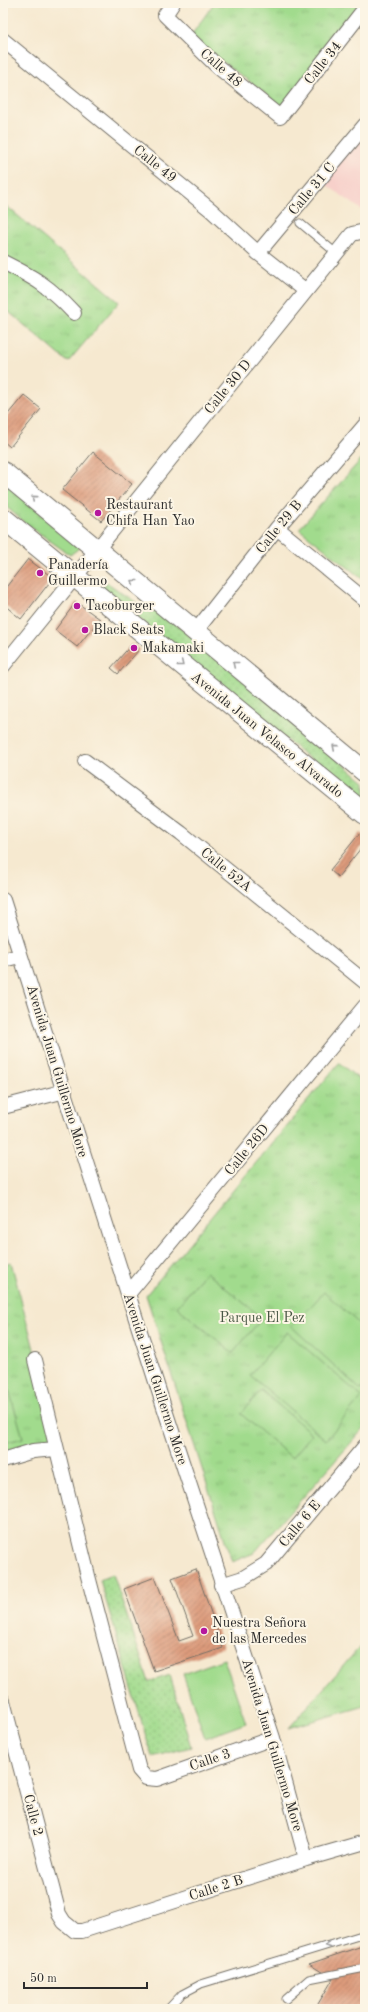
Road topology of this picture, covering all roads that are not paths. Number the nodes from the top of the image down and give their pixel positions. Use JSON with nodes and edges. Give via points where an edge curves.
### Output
{"nodes":[{"id":1,"x":173,"y":3,"type":"edge"},
{"id":2,"x":365,"y":8,"type":"edge"},
{"id":3,"x":3,"y":40,"type":"edge"},
{"id":4,"x":280,"y":117,"type":"joint"},
{"id":5,"x":365,"y":125,"type":"edge"},
{"id":6,"x":300,"y":223,"type":"dead end"},
{"id":7,"x":365,"y":231,"type":"edge"},
{"id":8,"x":258,"y":253,"type":"junction"},
{"id":9,"x":336,"y":253,"type":"junction"},
{"id":10,"x":3,"y":262,"type":"edge"},
{"id":11,"x":306,"y":291,"type":"junction"},
{"id":12,"x":74,"y":313,"type":"dead end"},
{"id":13,"x":365,"y":425,"type":"edge"},
{"id":14,"x":3,"y":472,"type":"edge"},
{"id":15,"x":3,"y":518,"type":"edge"},
{"id":16,"x":277,"y":528,"type":"junction"},
{"id":17,"x":96,"y":551,"type":"junction"},
{"id":18,"x":76,"y":577,"type":"junction"},
{"id":19,"x":365,"y":600,"type":"edge"},
{"id":20,"x":196,"y":632,"type":"junction"},
{"id":21,"x":3,"y":666,"type":"edge"},
{"id":22,"x":85,"y":761,"type":"dead end"},
{"id":23,"x":365,"y":772,"type":"edge"},
{"id":24,"x":365,"y":814,"type":"edge"},
{"id":25,"x":3,"y":900,"type":"edge"},
{"id":26,"x":20,"y":956,"type":"junction"},
{"id":27,"x":3,"y":960,"type":"edge"},
{"id":28,"x":365,"y":982,"type":"edge"},
{"id":29,"x":365,"y":1006,"type":"edge"},
{"id":30,"x":65,"y":1091,"type":"junction"},
{"id":31,"x":3,"y":1107,"type":"edge"},
{"id":32,"x":128,"y":1294,"type":"junction"},
{"id":33,"x":35,"y":1360,"type":"dead end"},
{"id":34,"x":365,"y":1446,"type":"edge"},
{"id":35,"x":56,"y":1449,"type":"junction"},
{"id":36,"x":3,"y":1460,"type":"edge"},
{"id":37,"x":221,"y":1585,"type":"junction"},
{"id":38,"x":3,"y":1701,"type":"edge"},
{"id":39,"x":273,"y":1738,"type":"junction"},
{"id":40,"x":365,"y":1842,"type":"edge"},
{"id":41,"x":306,"y":1859,"type":"junction"},
{"id":42,"x":68,"y":1927,"type":"joint"},
{"id":43,"x":365,"y":1934,"type":"edge"},
{"id":44,"x":365,"y":1968,"type":"edge"},
{"id":45,"x":286,"y":1999,"type":"dead end"},
{"id":46,"x":168,"y":2009,"type":"edge"}],
"edges":[{"from":1,"to":4,"type":"street","name":"Calle 48","via":[[164,15],[218,67]]},
{"from":2,"to":4,"type":"street","name":"Calle 34"},
{"from":3,"to":8,"type":"street","name":"Calle 49","via":[[211,210]]},
{"from":5,"to":8,"type":"street","name":"Calle 31 C"},
{"from":6,"to":9,"type":"lane"},
{"from":7,"to":9,"type":"street","name":"Calle 30 D","via":[[352,234]]},
{"from":8,"to":11,"type":"street","name":"Calle 49"},
{"from":9,"to":11,"type":"street","name":"Calle 30 D"},
{"from":10,"to":12,"type":"street","via":[[35,277]]},
{"from":11,"to":17,"type":"street","name":"Calle 30 D"},
{"from":13,"to":16,"type":"street","name":"Calle 29 B"},
{"from":17,"to":14,"type":"main road","one_way":true},
{"from":15,"to":18,"type":"main road","name":"Avenida Juan Velasco Alvarado"},
{"from":16,"to":19,"type":"street"},
{"from":16,"to":20,"type":"street","name":"Calle 29 B"},
{"from":17,"to":18,"type":"street"},
{"from":20,"to":17,"type":"main road","one_way":true},
{"from":18,"to":21,"type":"street"},
{"from":18,"to":24,"type":"main road","name":"Avenida Juan Velasco Alvarado","one_way":true},
{"from":23,"to":20,"type":"main road","one_way":true},
{"from":22,"to":28,"type":"street","name":"Calle 52A","via":[[181,833]]},
{"from":25,"to":26,"type":"street","name":"Avenida Juan Guillermo More"},
{"from":26,"to":27,"type":"street"},
{"from":26,"to":30,"type":"street","name":"Avenida Juan Guillermo More"},
{"from":29,"to":32,"type":"street","name":"Calle 26D"},
{"from":30,"to":31,"type":"street"},
{"from":30,"to":32,"type":"street","name":"Avenida Juan Guillermo More"},
{"from":32,"to":37,"type":"street","name":"Avenida Juan Guillermo More"},
{"from":33,"to":35,"type":"street"},
{"from":34,"to":37,"type":"street","name":"Calle 6 E","via":[[266,1564],[243,1578]]},
{"from":35,"to":36,"type":"street"},
{"from":35,"to":39,"type":"street","name":"Calle 3","via":[[139,1770],[146,1778],[157,1779]]},
{"from":37,"to":39,"type":"street","name":"Avenida Juan Guillermo More"},
{"from":38,"to":42,"type":"street","name":"Calle 2","via":[[59,1914]]},
{"from":39,"to":41,"type":"street","name":"Avenida Juan Guillermo More"},
{"from":40,"to":41,"type":"street","name":"Calle 2 B"},
{"from":41,"to":42,"type":"street","name":"Calle 2 B","via":[[82,1931],[74,1931]]},
{"from":43,"to":46,"type":"lane","one_way":true,"via":[[201,1984],[182,1994]]},
{"from":44,"to":45,"type":"lane","via":[[308,1979]]}]}
